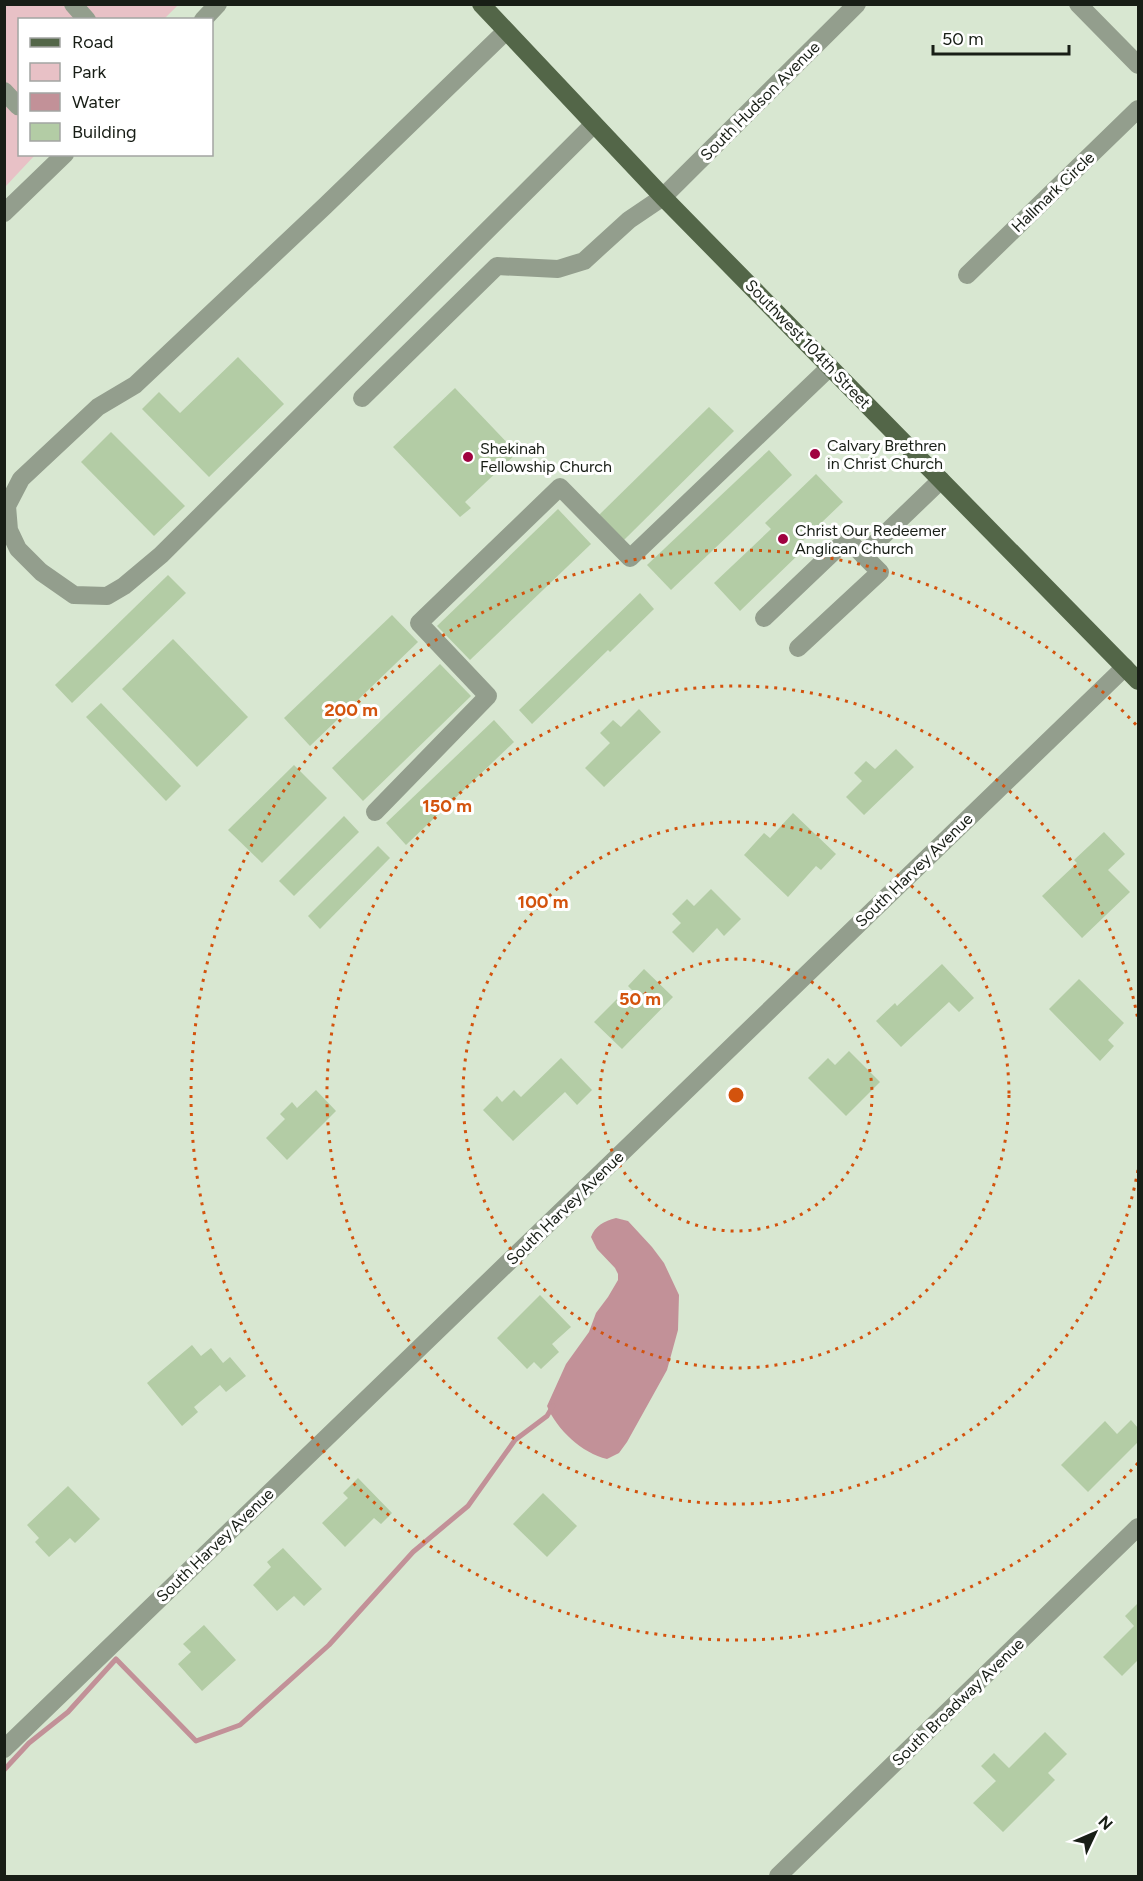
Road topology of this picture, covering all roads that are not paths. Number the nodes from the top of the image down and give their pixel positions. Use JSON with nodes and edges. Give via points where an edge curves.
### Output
{"nodes":[{"id":1,"x":73,"y":4,"type":"edge"},
{"id":2,"x":218,"y":4,"type":"edge"},
{"id":3,"x":481,"y":4,"type":"edge"},
{"id":4,"x":857,"y":4,"type":"edge"},
{"id":5,"x":1078,"y":4,"type":"edge"},
{"id":6,"x":85,"y":18,"type":"edge"},
{"id":7,"x":205,"y":18,"type":"edge"},
{"id":8,"x":506,"y":31,"type":"junction"},
{"id":9,"x":1138,"y":65,"type":"edge"},
{"id":10,"x":4,"y":92,"type":"edge"},
{"id":11,"x":18,"y":106,"type":"edge"},
{"id":12,"x":1138,"y":109,"type":"edge"},
{"id":13,"x":594,"y":124,"type":"junction"},
{"id":14,"x":63,"y":156,"type":"edge"},
{"id":15,"x":663,"y":197,"type":"junction"},
{"id":16,"x":4,"y":213,"type":"edge"},
{"id":17,"x":967,"y":275,"type":"dead end"},
{"id":18,"x":830,"y":367,"type":"junction"},
{"id":19,"x":362,"y":398,"type":"dead end"},
{"id":20,"x":940,"y":480,"type":"junction"},
{"id":21,"x":863,"y":555,"type":"junction"},
{"id":22,"x":764,"y":618,"type":"dead end"},
{"id":23,"x":798,"y":648,"type":"dead end"},
{"id":24,"x":1125,"y":667,"type":"junction"},
{"id":25,"x":1138,"y":681,"type":"edge"},
{"id":26,"x":375,"y":812,"type":"dead end"},
{"id":27,"x":1138,"y":1527,"type":"edge"},
{"id":28,"x":4,"y":1749,"type":"edge"},
{"id":29,"x":778,"y":1876,"type":"edge"}],
"edges":[{"from":1,"to":6,"type":"street"},
{"from":2,"to":7,"type":"street"},
{"from":3,"to":8,"type":"main road","name":"Southwest 104th Street"},
{"from":4,"to":15,"type":"street","name":"South Hudson Avenue"},
{"from":5,"to":9,"type":"street"},
{"from":8,"to":13,"type":"main road","name":"Southwest 104th Street"},
{"from":8,"to":13,"type":"street","via":[[135,385],[98,407],[21,479],[7,506],[9,530],[18,549],[41,573],[74,595],[107,596],[124,586],[161,555]]},
{"from":10,"to":11,"type":"street"},
{"from":12,"to":17,"type":"street","name":"Hallmark Circle"},
{"from":13,"to":15,"type":"main road","name":"Southwest 104th Street"},
{"from":14,"to":16,"type":"street"},
{"from":15,"to":18,"type":"main road","name":"Southwest 104th Street"},
{"from":15,"to":19,"type":"street","name":"South Hudson Avenue","via":[[629,220],[584,261],[558,269],[497,267]]},
{"from":18,"to":20,"type":"main road","name":"Southwest 104th Street"},
{"from":18,"to":26,"type":"street","via":[[630,558],[587,501],[560,487],[418,623],[488,696]]},
{"from":20,"to":21,"type":"street"},
{"from":20,"to":24,"type":"main road","name":"Southwest 104th Street"},
{"from":21,"to":22,"type":"street","via":[[847,539]]},
{"from":21,"to":23,"type":"street","via":[[880,572]]},
{"from":24,"to":25,"type":"main road","name":"Southwest 104th Street"},
{"from":24,"to":28,"type":"street","name":"South Harvey Avenue"},
{"from":27,"to":29,"type":"street","name":"South Broadway Avenue"}]}
